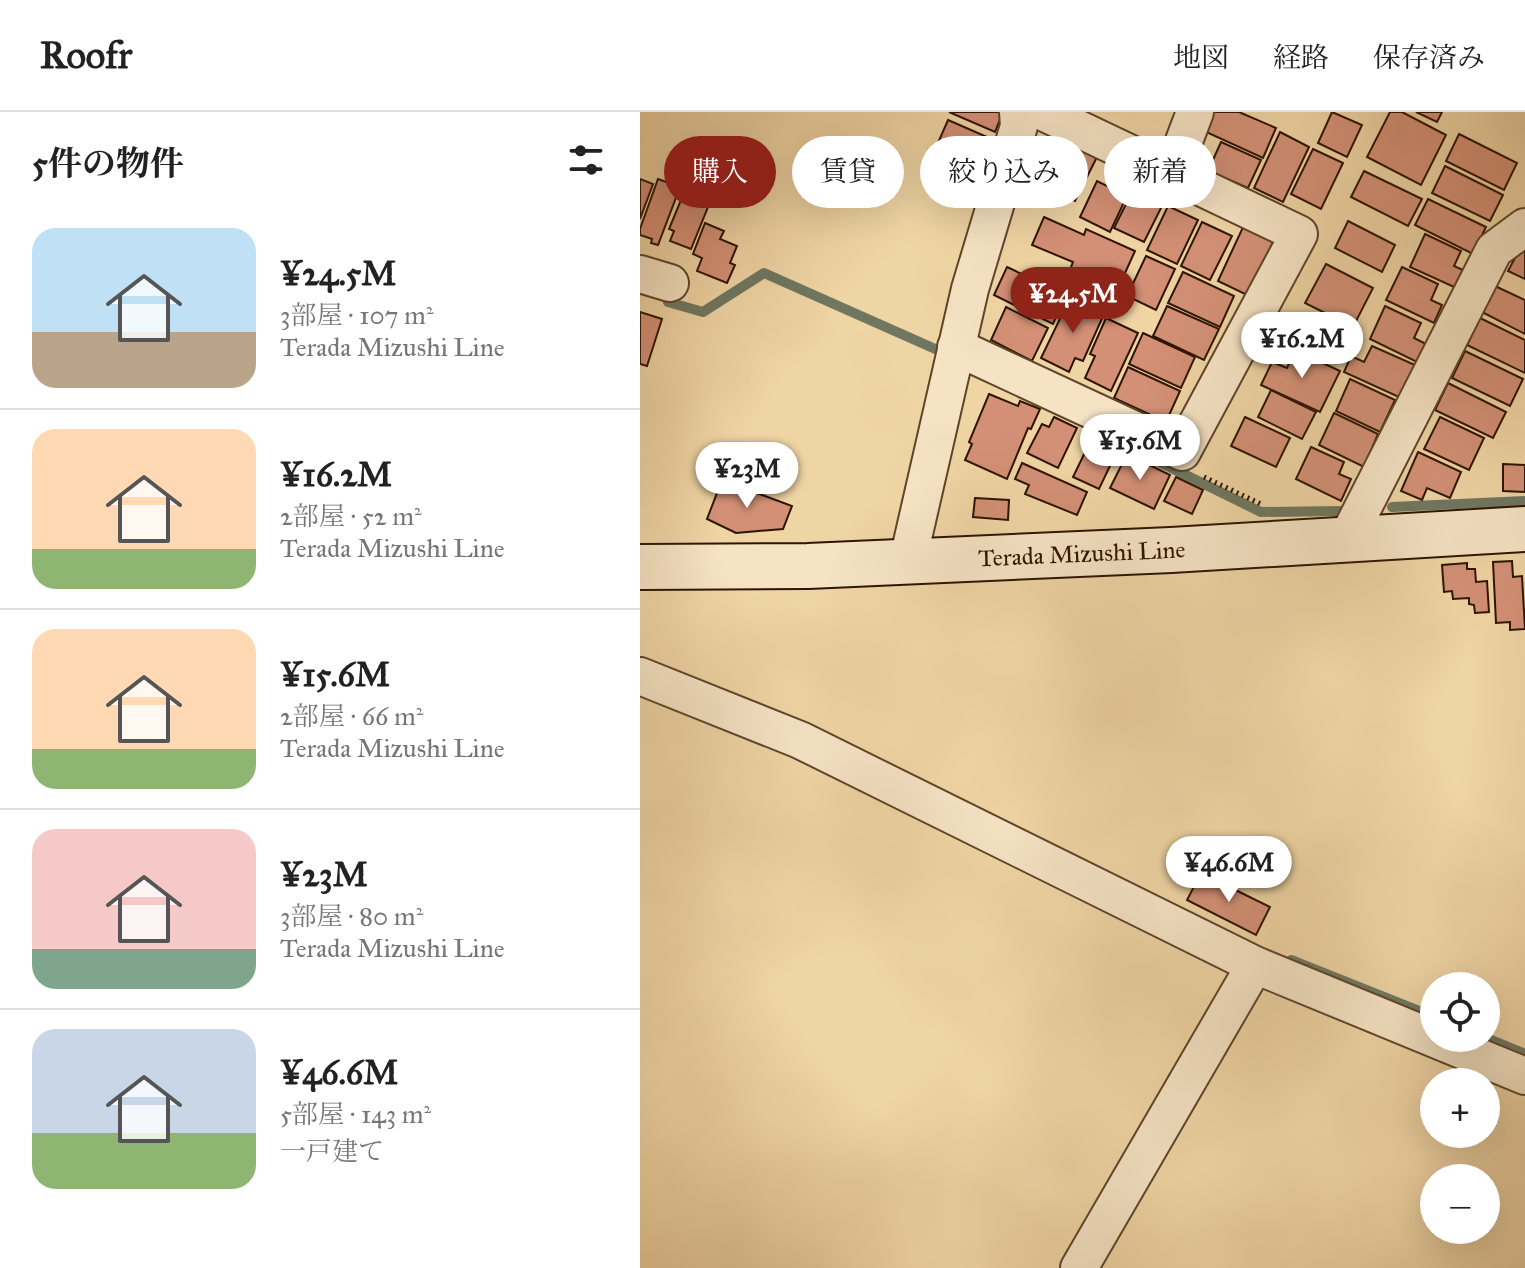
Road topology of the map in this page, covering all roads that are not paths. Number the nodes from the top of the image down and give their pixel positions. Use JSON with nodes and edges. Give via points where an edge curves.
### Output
{"nodes":[{"id":1,"x":1018,"y":112,"type":"edge"},
{"id":2,"x":1043,"y":112,"type":"edge"},
{"id":3,"x":1195,"y":112,"type":"edge"},
{"id":4,"x":1186,"y":136,"type":"edge"},
{"id":5,"x":1104,"y":141,"type":"edge"},
{"id":6,"x":1216,"y":194,"type":"edge"},
{"id":7,"x":1525,"y":227,"type":"edge"},
{"id":8,"x":956,"y":347,"type":"junction"},
{"id":9,"x":1525,"y":529,"type":"edge"},
{"id":10,"x":1347,"y":539,"type":"junction"},
{"id":11,"x":908,"y":560,"type":"junction"},
{"id":12,"x":640,"y":567,"type":"edge"},
{"id":13,"x":640,"y":676,"type":"edge"},
{"id":14,"x":1255,"y":965,"type":"junction"},
{"id":15,"x":1525,"y":1076,"type":"edge"},
{"id":16,"x":1079,"y":1268,"type":"edge"}],
"edges":[{"from":1,"to":8,"type":"street","via":[[1019,126]]},
{"from":2,"to":5,"type":"street"},
{"from":3,"to":4,"type":"street"},
{"from":6,"to":8,"type":"street","via":[[1299,234],[1182,452]]},
{"from":7,"to":10,"type":"street","via":[[1494,250]]},
{"from":8,"to":11,"type":"street"},
{"from":9,"to":10,"type":"main road","name":"Terada Mizushi Line"},
{"from":10,"to":11,"type":"main road","name":"Terada Mizushi Line"},
{"from":11,"to":12,"type":"main road","name":"Terada Mizushi Line"},
{"from":13,"to":14,"type":"street","via":[[800,740]]},
{"from":14,"to":15,"type":"street"},
{"from":14,"to":16,"type":"street"}]}
